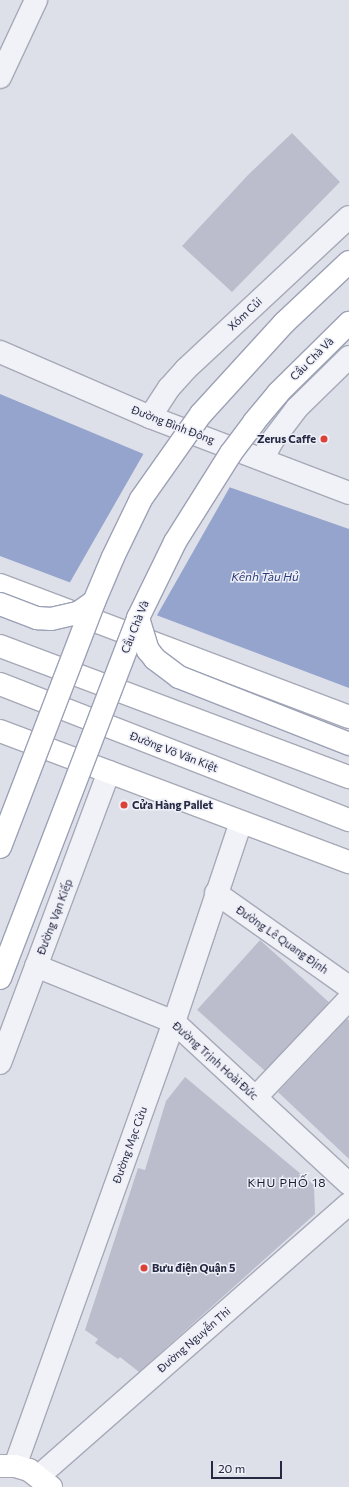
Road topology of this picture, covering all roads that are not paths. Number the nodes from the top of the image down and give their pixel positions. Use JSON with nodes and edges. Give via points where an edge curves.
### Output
{"nodes":[{"id":1,"x":36,"y":0,"type":"edge"},
{"id":2,"x":2,"y":69,"type":"edge"},
{"id":3,"x":349,"y":217,"type":"edge"},
{"id":4,"x":349,"y":262,"type":"edge"},
{"id":5,"x":349,"y":323,"type":"edge"},
{"id":6,"x":0,"y":352,"type":"edge"},
{"id":7,"x":349,"y":357,"type":"edge"},
{"id":8,"x":150,"y":417,"type":"junction"},
{"id":9,"x":263,"y":458,"type":"junction"},
{"id":10,"x":349,"y":493,"type":"edge"},
{"id":11,"x":0,"y":585,"type":"edge"},
{"id":12,"x":94,"y":602,"type":"junction"},
{"id":13,"x":0,"y":604,"type":"edge"},
{"id":14,"x":138,"y":618,"type":"junction"},
{"id":15,"x":0,"y":646,"type":"edge"},
{"id":16,"x":0,"y":684,"type":"edge"},
{"id":17,"x":349,"y":717,"type":"edge"},
{"id":18,"x":0,"y":732,"type":"edge"},
{"id":19,"x":349,"y":744,"type":"edge"},
{"id":20,"x":109,"y":772,"type":"junction"},
{"id":21,"x":349,"y":777,"type":"edge"},
{"id":22,"x":349,"y":820,"type":"edge"},
{"id":23,"x":241,"y":822,"type":"junction"},
{"id":24,"x":0,"y":847,"type":"edge"},
{"id":25,"x":349,"y":862,"type":"edge"},
{"id":26,"x":216,"y":894,"type":"junction"},
{"id":27,"x":36,"y":966,"type":"junction"},
{"id":28,"x":0,"y":978,"type":"edge"},
{"id":29,"x":349,"y":987,"type":"edge"},
{"id":30,"x":349,"y":999,"type":"edge"},
{"id":31,"x":174,"y":1022,"type":"junction"},
{"id":32,"x":0,"y":1063,"type":"edge"},
{"id":33,"x":256,"y":1097,"type":"junction"},
{"id":34,"x":349,"y":1184,"type":"edge"},
{"id":35,"x":349,"y":1204,"type":"edge"},
{"id":36,"x":5,"y":1463,"type":"edge"},
{"id":37,"x":45,"y":1481,"type":"edge"}],
"edges":[{"from":1,"to":2,"type":"street"},
{"from":3,"to":8,"type":"street","name":"Xóm Củi","via":[[186,369],[169,388]]},
{"from":4,"to":12,"type":"main road","bridge":true,"via":[[284,323],[201,414],[142,499],[112,557]]},
{"from":5,"to":14,"type":"main road","name":"Cầu Chà Và","bridge":true,"via":[[278,393],[231,452],[175,542]]},
{"from":6,"to":8,"type":"street","name":"Đường Bình Đông"},
{"from":7,"to":9,"type":"street","via":[[297,408],[272,441]]},
{"from":8,"to":9,"type":"street","name":"Đường Bình Đông"},
{"from":9,"to":10,"type":"street","name":"Đường Bình Đông"},
{"from":11,"to":17,"type":"main road"},
{"from":12,"to":13,"type":"main road","bridge":true,"via":[[78,613],[51,619],[37,618]]},
{"from":12,"to":24,"type":"main road","bridge":true},
{"from":14,"to":19,"type":"main road","bridge":true,"via":[[148,650],[155,659],[180,677]]},
{"from":14,"to":28,"type":"main road","name":"Cầu Chà Và","bridge":true},
{"from":15,"to":21,"type":"main road"},
{"from":16,"to":22,"type":"main road","name":"Đường Võ Văn Kiệt"},
{"from":18,"to":20,"type":"main road"},
{"from":20,"to":23,"type":"main road"},
{"from":20,"to":27,"type":"street","name":"Đường Vạn Kiếp"},
{"from":23,"to":25,"type":"main road"},
{"from":23,"to":26,"type":"street","name":"Đường Mạc Cửu"},
{"from":26,"to":29,"type":"street","name":"Đường Lê Quang Định"},
{"from":26,"to":31,"type":"street","name":"Đường Mạc Cửu"},
{"from":27,"to":31,"type":"street","name":"Đường Trịnh Hoài Đức"},
{"from":27,"to":32,"type":"street","name":"Đường Vạn Kiếp"},
{"from":30,"to":33,"type":"street"},
{"from":31,"to":33,"type":"street","name":"Đường Trịnh Hoài Đức"},
{"from":31,"to":36,"type":"street","name":"Đường Mạc Cửu"},
{"from":33,"to":34,"type":"street","name":"Đường Trịnh Hoài Đức"},
{"from":35,"to":37,"type":"street","name":"Đường Nguyễn Thi"},
{"from":36,"to":37,"type":"main road"}]}
